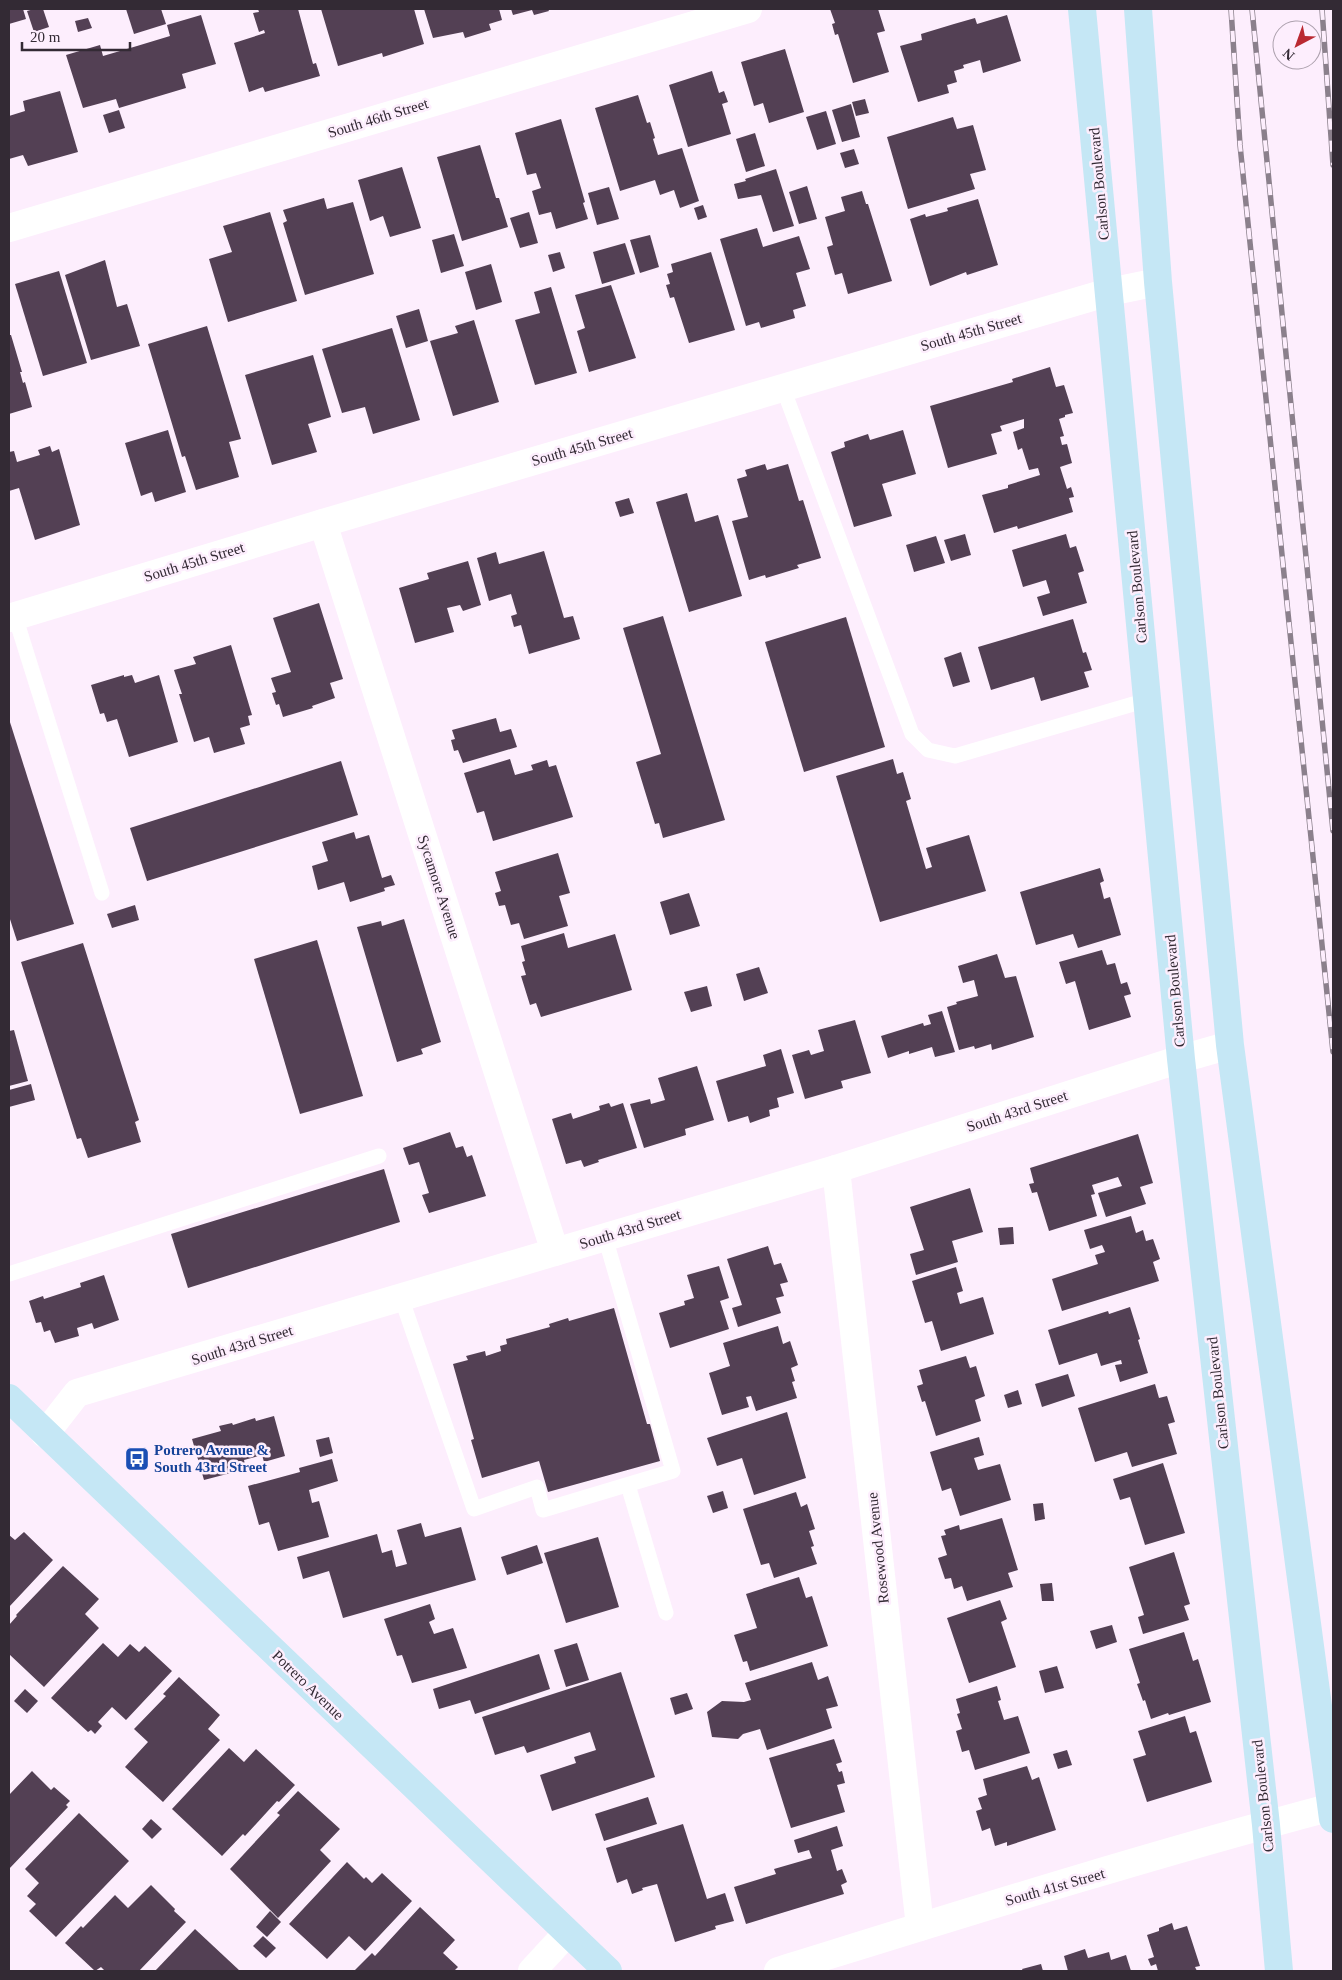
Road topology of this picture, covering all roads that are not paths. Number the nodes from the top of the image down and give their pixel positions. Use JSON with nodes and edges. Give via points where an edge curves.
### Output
{"nodes":[{"id":1,"x":748,"y":9,"type":"edge"},
{"id":2,"x":1082,"y":9,"type":"edge"},
{"id":3,"x":1138,"y":9,"type":"edge"},
{"id":4,"x":9,"y":228,"type":"edge"},
{"id":5,"x":1158,"y":282,"type":"junction"},
{"id":6,"x":1109,"y":292,"type":"junction"},
{"id":7,"x":783,"y":388,"type":"junction"},
{"id":8,"x":323,"y":523,"type":"junction"},
{"id":9,"x":12,"y":617,"type":"edge"},
{"id":10,"x":1147,"y":700,"type":"junction"},
{"id":11,"x":102,"y":893,"type":"dead end"},
{"id":12,"x":1230,"y":1046,"type":"junction"},
{"id":13,"x":1181,"y":1059,"type":"junction"},
{"id":14,"x":379,"y":1156,"type":"dead end"},
{"id":15,"x":836,"y":1169,"type":"junction"},
{"id":16,"x":605,"y":1236,"type":"junction"},
{"id":17,"x":555,"y":1252,"type":"junction"},
{"id":18,"x":9,"y":1274,"type":"edge"},
{"id":19,"x":401,"y":1297,"type":"junction"},
{"id":20,"x":9,"y":1398,"type":"edge"},
{"id":21,"x":45,"y":1434,"type":"junction"},
{"id":22,"x":628,"y":1485,"type":"junction"},
{"id":23,"x":666,"y":1613,"type":"dead end"},
{"id":24,"x":1333,"y":1813,"type":"edge"},
{"id":25,"x":1266,"y":1825,"type":"junction"},
{"id":26,"x":920,"y":1927,"type":"junction"},
{"id":27,"x":567,"y":1933,"type":"junction"},
{"id":28,"x":532,"y":1971,"type":"edge"},
{"id":29,"x":608,"y":1971,"type":"edge"},
{"id":30,"x":778,"y":1971,"type":"edge"},
{"id":31,"x":1279,"y":1971,"type":"edge"}],
"edges":[{"from":1,"to":4,"type":"street","name":"South 46th Street"},
{"from":2,"to":6,"type":"main road","name":"Carlson Boulevard"},
{"from":3,"to":5,"type":"main road"},
{"from":5,"to":6,"type":"street","name":"South 45th Street"},
{"from":5,"to":12,"type":"main road"},
{"from":6,"to":7,"type":"street","name":"South 45th Street"},
{"from":6,"to":10,"type":"main road","name":"Carlson Boulevard"},
{"from":7,"to":8,"type":"street","name":"South 45th Street"},
{"from":7,"to":10,"type":"lane","via":[[912,734],[928,750],[956,756]]},
{"from":8,"to":9,"type":"street","name":"South 45th Street"},
{"from":8,"to":17,"type":"street","name":"Sycamore Avenue"},
{"from":9,"to":11,"type":"lane"},
{"from":10,"to":13,"type":"main road","name":"Carlson Boulevard"},
{"from":12,"to":13,"type":"street","name":"South 43rd Street"},
{"from":12,"to":24,"type":"main road"},
{"from":13,"to":15,"type":"street","name":"South 43rd Street"},
{"from":13,"to":25,"type":"main road","name":"Carlson Boulevard"},
{"from":14,"to":18,"type":"lane"},
{"from":15,"to":16,"type":"street","name":"South 43rd Street"},
{"from":15,"to":26,"type":"street","name":"Rosewood Avenue"},
{"from":16,"to":17,"type":"street","name":"South 43rd Street"},
{"from":16,"to":22,"type":"lane","via":[[673,1471]]},
{"from":17,"to":19,"type":"street","name":"South 43rd Street"},
{"from":19,"to":21,"type":"street","name":"South 43rd Street","via":[[77,1394]]},
{"from":19,"to":22,"type":"lane","via":[[474,1509],[537,1487],[543,1510]]},
{"from":20,"to":21,"type":"main road","name":"Potrero Avenue"},
{"from":21,"to":27,"type":"main road","name":"Potrero Avenue"},
{"from":22,"to":23,"type":"lane"},
{"from":24,"to":25,"type":"street","name":"South 41st Street"},
{"from":25,"to":26,"type":"street","name":"South 41st Street"},
{"from":25,"to":31,"type":"main road","name":"Carlson Boulevard"},
{"from":26,"to":30,"type":"street","name":"South 41st Street"},
{"from":27,"to":28,"type":"street"},
{"from":27,"to":29,"type":"main road","name":"Potrero Avenue"}]}
